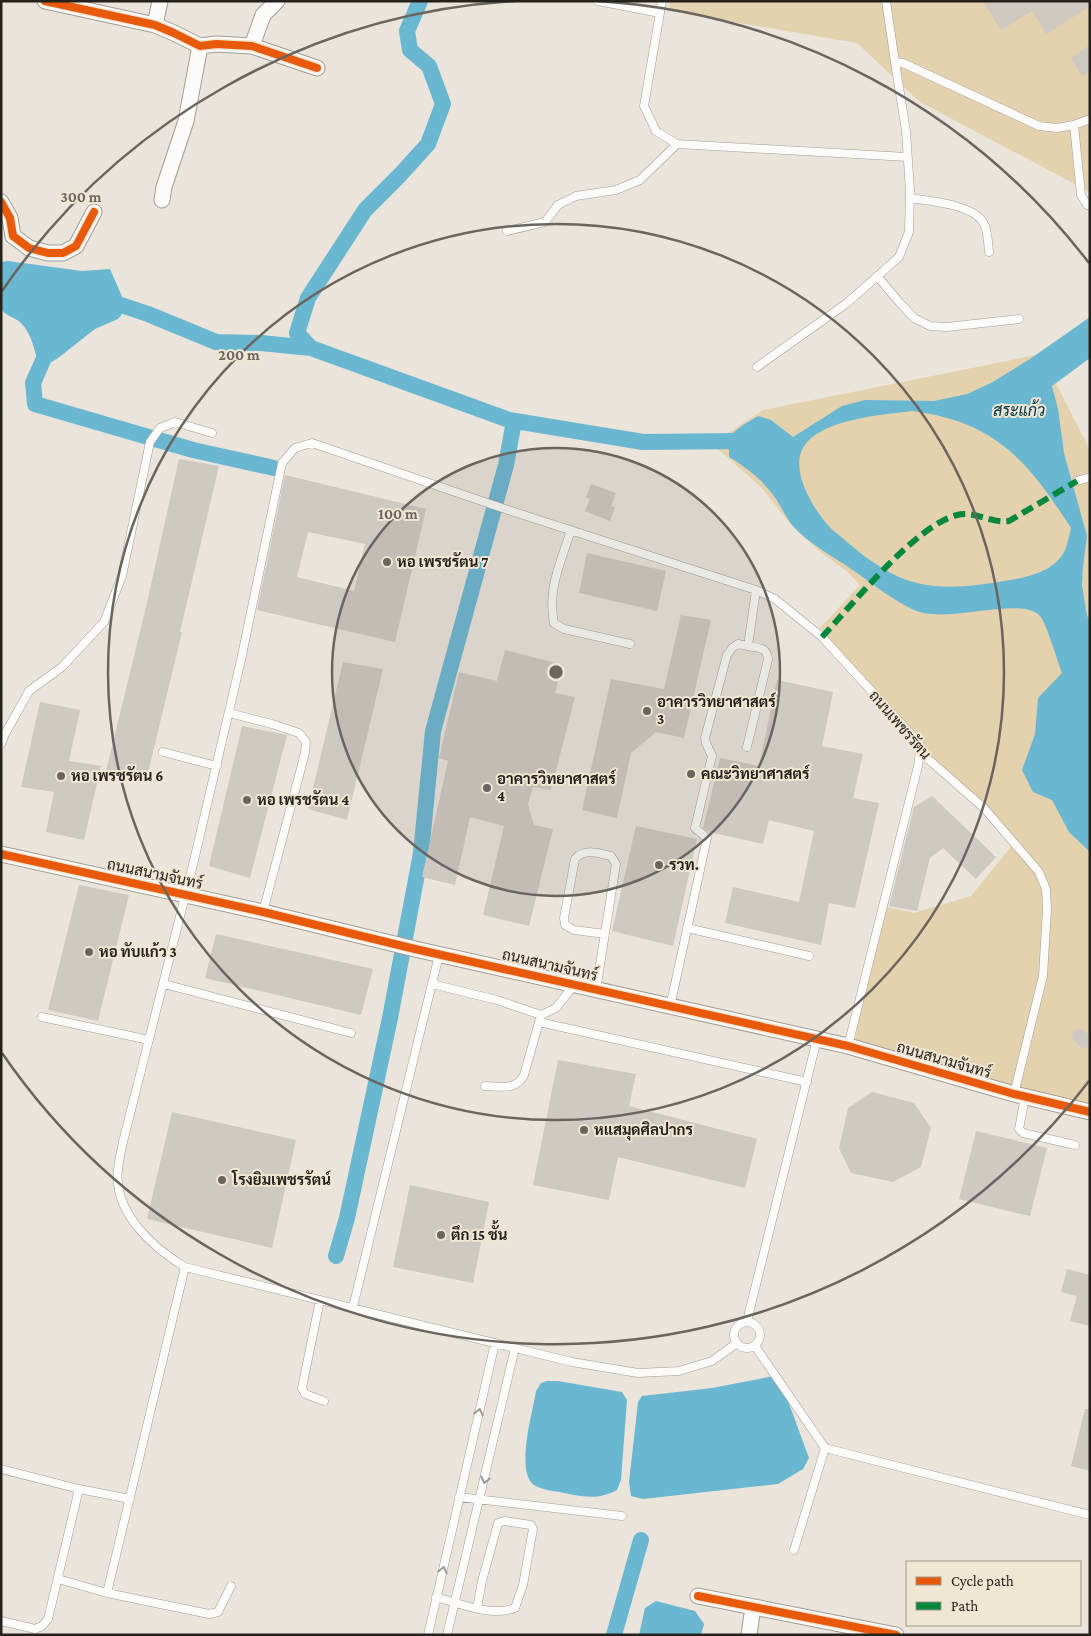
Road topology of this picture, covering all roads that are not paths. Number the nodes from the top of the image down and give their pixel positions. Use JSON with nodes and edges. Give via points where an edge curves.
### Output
{"nodes":[{"id":1,"x":45,"y":1,"type":"edge"},
{"id":2,"x":160,"y":1,"type":"edge"},
{"id":3,"x":277,"y":1,"type":"edge"},
{"id":4,"x":598,"y":1,"type":"edge"},
{"id":5,"x":662,"y":1,"type":"edge"},
{"id":6,"x":886,"y":1,"type":"edge"},
{"id":7,"x":660,"y":14,"type":"junction"},
{"id":8,"x":155,"y":25,"type":"junction"},
{"id":9,"x":200,"y":46,"type":"junction"},
{"id":10,"x":252,"y":46,"type":"junction"},
{"id":11,"x":896,"y":62,"type":"junction"},
{"id":12,"x":317,"y":68,"type":"dead end"},
{"id":13,"x":1090,"y":119,"type":"edge"},
{"id":14,"x":1074,"y":125,"type":"junction"},
{"id":15,"x":677,"y":144,"type":"junction"},
{"id":16,"x":907,"y":157,"type":"junction"},
{"id":17,"x":910,"y":198,"type":"junction"},
{"id":18,"x":162,"y":200,"type":"dead end"},
{"id":19,"x":1,"y":202,"type":"edge"},
{"id":20,"x":1090,"y":205,"type":"edge"},
{"id":21,"x":94,"y":212,"type":"dead end"},
{"id":22,"x":506,"y":231,"type":"dead end"},
{"id":23,"x":989,"y":252,"type":"dead end"},
{"id":24,"x":877,"y":276,"type":"junction"},
{"id":25,"x":1019,"y":319,"type":"dead end"},
{"id":26,"x":757,"y":367,"type":"dead end"},
{"id":27,"x":212,"y":433,"type":"dead end"},
{"id":28,"x":1090,"y":477,"type":"edge"},
{"id":29,"x":1077,"y":480,"type":"dead end"},
{"id":30,"x":571,"y":530,"type":"junction"},
{"id":31,"x":756,"y":590,"type":"junction"},
{"id":32,"x":630,"y":644,"type":"dead end"},
{"id":33,"x":748,"y":646,"type":"junction"},
{"id":34,"x":229,"y":713,"type":"junction"},
{"id":35,"x":1,"y":744,"type":"edge"},
{"id":36,"x":746,"y":747,"type":"dead end"},
{"id":37,"x":163,"y":752,"type":"dead end"},
{"id":38,"x":920,"y":752,"type":"junction"},
{"id":39,"x":216,"y":766,"type":"junction"},
{"id":40,"x":1,"y":854,"type":"edge"},
{"id":41,"x":186,"y":896,"type":"junction"},
{"id":42,"x":263,"y":912,"type":"junction"},
{"id":43,"x":687,"y":928,"type":"junction"},
{"id":44,"x":605,"y":934,"type":"junction"},
{"id":45,"x":439,"y":955,"type":"junction"},
{"id":46,"x":809,"y":956,"type":"dead end"},
{"id":47,"x":164,"y":984,"type":"junction"},
{"id":48,"x":432,"y":984,"type":"junction"},
{"id":49,"x":574,"y":985,"type":"junction"},
{"id":50,"x":596,"y":990,"type":"junction"},
{"id":51,"x":670,"y":1007,"type":"junction"},
{"id":52,"x":42,"y":1017,"type":"dead end"},
{"id":53,"x":540,"y":1018,"type":"junction"},
{"id":54,"x":350,"y":1033,"type":"dead end"},
{"id":55,"x":817,"y":1039,"type":"junction"},
{"id":56,"x":149,"y":1040,"type":"junction"},
{"id":57,"x":848,"y":1046,"type":"junction"},
{"id":58,"x":806,"y":1082,"type":"junction"},
{"id":59,"x":484,"y":1086,"type":"dead end"},
{"id":60,"x":1020,"y":1096,"type":"junction"},
{"id":61,"x":1090,"y":1112,"type":"edge"},
{"id":62,"x":1075,"y":1146,"type":"dead end"},
{"id":63,"x":185,"y":1267,"type":"junction"},
{"id":64,"x":320,"y":1300,"type":"junction"},
{"id":65,"x":353,"y":1307,"type":"junction"},
{"id":66,"x":747,"y":1321,"type":"junction"},
{"id":67,"x":495,"y":1343,"type":"junction"},
{"id":68,"x":737,"y":1343,"type":"junction"},
{"id":69,"x":755,"y":1346,"type":"junction"},
{"id":70,"x":515,"y":1348,"type":"junction"},
{"id":71,"x":324,"y":1401,"type":"dead end"},
{"id":72,"x":825,"y":1448,"type":"junction"},
{"id":73,"x":1,"y":1469,"type":"edge"},
{"id":74,"x":79,"y":1488,"type":"junction"},
{"id":75,"x":460,"y":1497,"type":"junction"},
{"id":76,"x":130,"y":1499,"type":"junction"},
{"id":77,"x":480,"y":1499,"type":"junction"},
{"id":78,"x":1090,"y":1515,"type":"edge"},
{"id":79,"x":622,"y":1516,"type":"dead end"},
{"id":80,"x":794,"y":1550,"type":"dead end"},
{"id":81,"x":58,"y":1579,"type":"junction"},
{"id":82,"x":231,"y":1586,"type":"dead end"},
{"id":83,"x":107,"y":1593,"type":"junction"},
{"id":84,"x":698,"y":1596,"type":"dead end"},
{"id":85,"x":436,"y":1597,"type":"junction"},
{"id":86,"x":455,"y":1602,"type":"junction"},
{"id":87,"x":754,"y":1607,"type":"junction"},
{"id":88,"x":477,"y":1608,"type":"junction"},
{"id":89,"x":1,"y":1621,"type":"edge"},
{"id":90,"x":428,"y":1635,"type":"edge"},
{"id":91,"x":448,"y":1635,"type":"edge"},
{"id":92,"x":749,"y":1635,"type":"edge"},
{"id":93,"x":896,"y":1635,"type":"edge"}],
"edges":[{"from":1,"to":8,"type":"street"},
{"from":2,"to":8,"type":"street"},
{"from":3,"to":10,"type":"street","via":[[263,15]]},
{"from":4,"to":7,"type":"lane"},
{"from":5,"to":7,"type":"lane"},
{"from":6,"to":11,"type":"lane"},
{"from":7,"to":15,"type":"lane","via":[[644,106],[656,131]]},
{"from":8,"to":9,"type":"street"},
{"from":9,"to":10,"type":"street"},
{"from":9,"to":18,"type":"street","via":[[186,122]]},
{"from":10,"to":12,"type":"street"},
{"from":11,"to":14,"type":"lane","via":[[1039,126],[1057,128]]},
{"from":11,"to":16,"type":"lane"},
{"from":13,"to":14,"type":"lane"},
{"from":14,"to":20,"type":"lane","via":[[1081,195]]},
{"from":15,"to":16,"type":"lane"},
{"from":15,"to":22,"type":"lane","via":[[640,180],[616,190],[576,196],[558,205],[544,222]]},
{"from":16,"to":17,"type":"lane"},
{"from":17,"to":23,"type":"lane","via":[[975,213],[984,223]]},
{"from":17,"to":24,"type":"lane","via":[[909,232],[899,257]]},
{"from":19,"to":21,"type":"street","via":[[10,218],[13,236],[29,248],[48,253],[63,253],[76,246]]},
{"from":24,"to":25,"type":"lane","via":[[914,318],[930,326]]},
{"from":24,"to":26,"type":"lane","via":[[847,303]]},
{"from":27,"to":35,"type":"lane","via":[[176,422],[160,428],[150,442],[122,576],[104,622],[62,667],[29,691]]},
{"from":28,"to":29,"type":"lane"},
{"from":30,"to":31,"type":"lane","name":"ถนนเพชรรัตน"},
{"from":30,"to":32,"type":"lane","via":[[553,584],[551,607],[554,623],[564,630]]},
{"from":30,"to":34,"type":"lane","name":"ถนนเพชรรัตน","via":[[312,443],[295,448],[282,463]]},
{"from":31,"to":33,"type":"lane"},
{"from":31,"to":38,"type":"lane","name":"ถนนเพชรรัตน","via":[[775,599],[822,637],[919,743]]},
{"from":33,"to":36,"type":"lane","via":[[764,649],[768,659]]},
{"from":33,"to":43,"type":"lane","via":[[738,644],[727,655],[706,729],[706,743],[712,756],[695,828],[707,838]]},
{"from":34,"to":39,"type":"lane","name":"ถนนเพชรรัตน"},
{"from":34,"to":42,"type":"lane","via":[[299,734],[306,742]]},
{"from":37,"to":39,"type":"lane"},
{"from":38,"to":57,"type":"lane"},
{"from":38,"to":60,"type":"lane","name":"ถนนเพชรรัตน","via":[[984,808],[1039,872],[1046,889],[1043,976]]},
{"from":39,"to":41,"type":"lane","name":"ถนนเพชรรัตน"},
{"from":40,"to":41,"type":"street","name":"ถนนสนามจันทร์"},
{"from":41,"to":42,"type":"street","name":"ถนนสนามจันทร์"},
{"from":41,"to":47,"type":"lane","name":"ถนนเพชรรัตน"},
{"from":42,"to":45,"type":"street","name":"ถนนสนามจันทร์"},
{"from":43,"to":46,"type":"lane"},
{"from":43,"to":51,"type":"lane"},
{"from":44,"to":44,"type":"lane","via":[[615,861],[608,855],[585,852],[575,859],[565,925],[574,930]]},
{"from":44,"to":50,"type":"lane"},
{"from":45,"to":48,"type":"lane"},
{"from":45,"to":49,"type":"street","name":"ถนนสนามจันทร์"},
{"from":47,"to":54,"type":"lane"},
{"from":47,"to":56,"type":"lane","name":"ถนนเพชรรัตน"},
{"from":48,"to":53,"type":"lane","via":[[497,1000]]},
{"from":48,"to":65,"type":"lane"},
{"from":49,"to":50,"type":"street","name":"ถนนสนามจันทร์"},
{"from":49,"to":53,"type":"lane","via":[[556,1008]]},
{"from":50,"to":51,"type":"street","name":"ถนนสนามจันทร์"},
{"from":51,"to":55,"type":"street","name":"ถนนสนามจันทร์"},
{"from":52,"to":56,"type":"lane"},
{"from":53,"to":58,"type":"lane"},
{"from":53,"to":59,"type":"lane","via":[[520,1083],[515,1086]]},
{"from":55,"to":57,"type":"street","name":"ถนนสนามจันทร์"},
{"from":55,"to":58,"type":"lane"},
{"from":56,"to":63,"type":"lane","name":"ถนนเพชรรัตน","via":[[118,1171],[120,1195],[131,1218],[147,1239]]},
{"from":57,"to":60,"type":"street","name":"ถนนสนามจันทร์"},
{"from":58,"to":66,"type":"lane"},
{"from":60,"to":61,"type":"street","name":"ถนนสนามจันทร์"},
{"from":60,"to":62,"type":"lane","name":"ถนนเพชรรัตน","via":[[1019,1129],[1023,1133]]},
{"from":63,"to":64,"type":"lane","name":"ถนนเพชรรัตน"},
{"from":63,"to":76,"type":"lane"},
{"from":64,"to":65,"type":"lane","name":"ถนนเพชรรัตน"},
{"from":64,"to":71,"type":"lane","via":[[302,1388],[305,1394]]},
{"from":65,"to":67,"type":"lane","name":"ถนนเพชรรัตน"},
{"from":66,"to":68,"type":"lane","via":[[736,1328]]},
{"from":66,"to":69,"type":"lane","via":[[760,1331]]},
{"from":67,"to":70,"type":"lane","name":"ถนนเพชรรัตน"},
{"from":75,"to":67,"type":"lane","one_way":true},
{"from":68,"to":69,"type":"lane","via":[[745,1348]]},
{"from":68,"to":70,"type":"lane","name":"ถนนเพชรรัตน","via":[[712,1361],[679,1371],[638,1373]]},
{"from":69,"to":72,"type":"lane"},
{"from":70,"to":77,"type":"lane","one_way":true},
{"from":72,"to":78,"type":"lane"},
{"from":72,"to":80,"type":"lane"},
{"from":73,"to":74,"type":"lane"},
{"from":74,"to":76,"type":"lane"},
{"from":74,"to":81,"type":"lane"},
{"from":75,"to":77,"type":"lane"},
{"from":85,"to":75,"type":"lane","one_way":true},
{"from":76,"to":83,"type":"lane"},
{"from":77,"to":79,"type":"lane"},
{"from":77,"to":86,"type":"lane"},
{"from":81,"to":83,"type":"lane"},
{"from":81,"to":89,"type":"lane","via":[[48,1618],[42,1626],[34,1629]]},
{"from":82,"to":83,"type":"lane","via":[[218,1612],[209,1614]]},
{"from":84,"to":87,"type":"street"},
{"from":85,"to":86,"type":"lane"},
{"from":85,"to":90,"type":"lane"},
{"from":86,"to":88,"type":"lane"},
{"from":86,"to":91,"type":"lane"},
{"from":87,"to":92,"type":"street"},
{"from":87,"to":93,"type":"street"},
{"from":88,"to":88,"type":"lane","via":[[505,1612],[515,1608],[523,1585],[533,1529],[531,1525],[498,1523]]}]}
